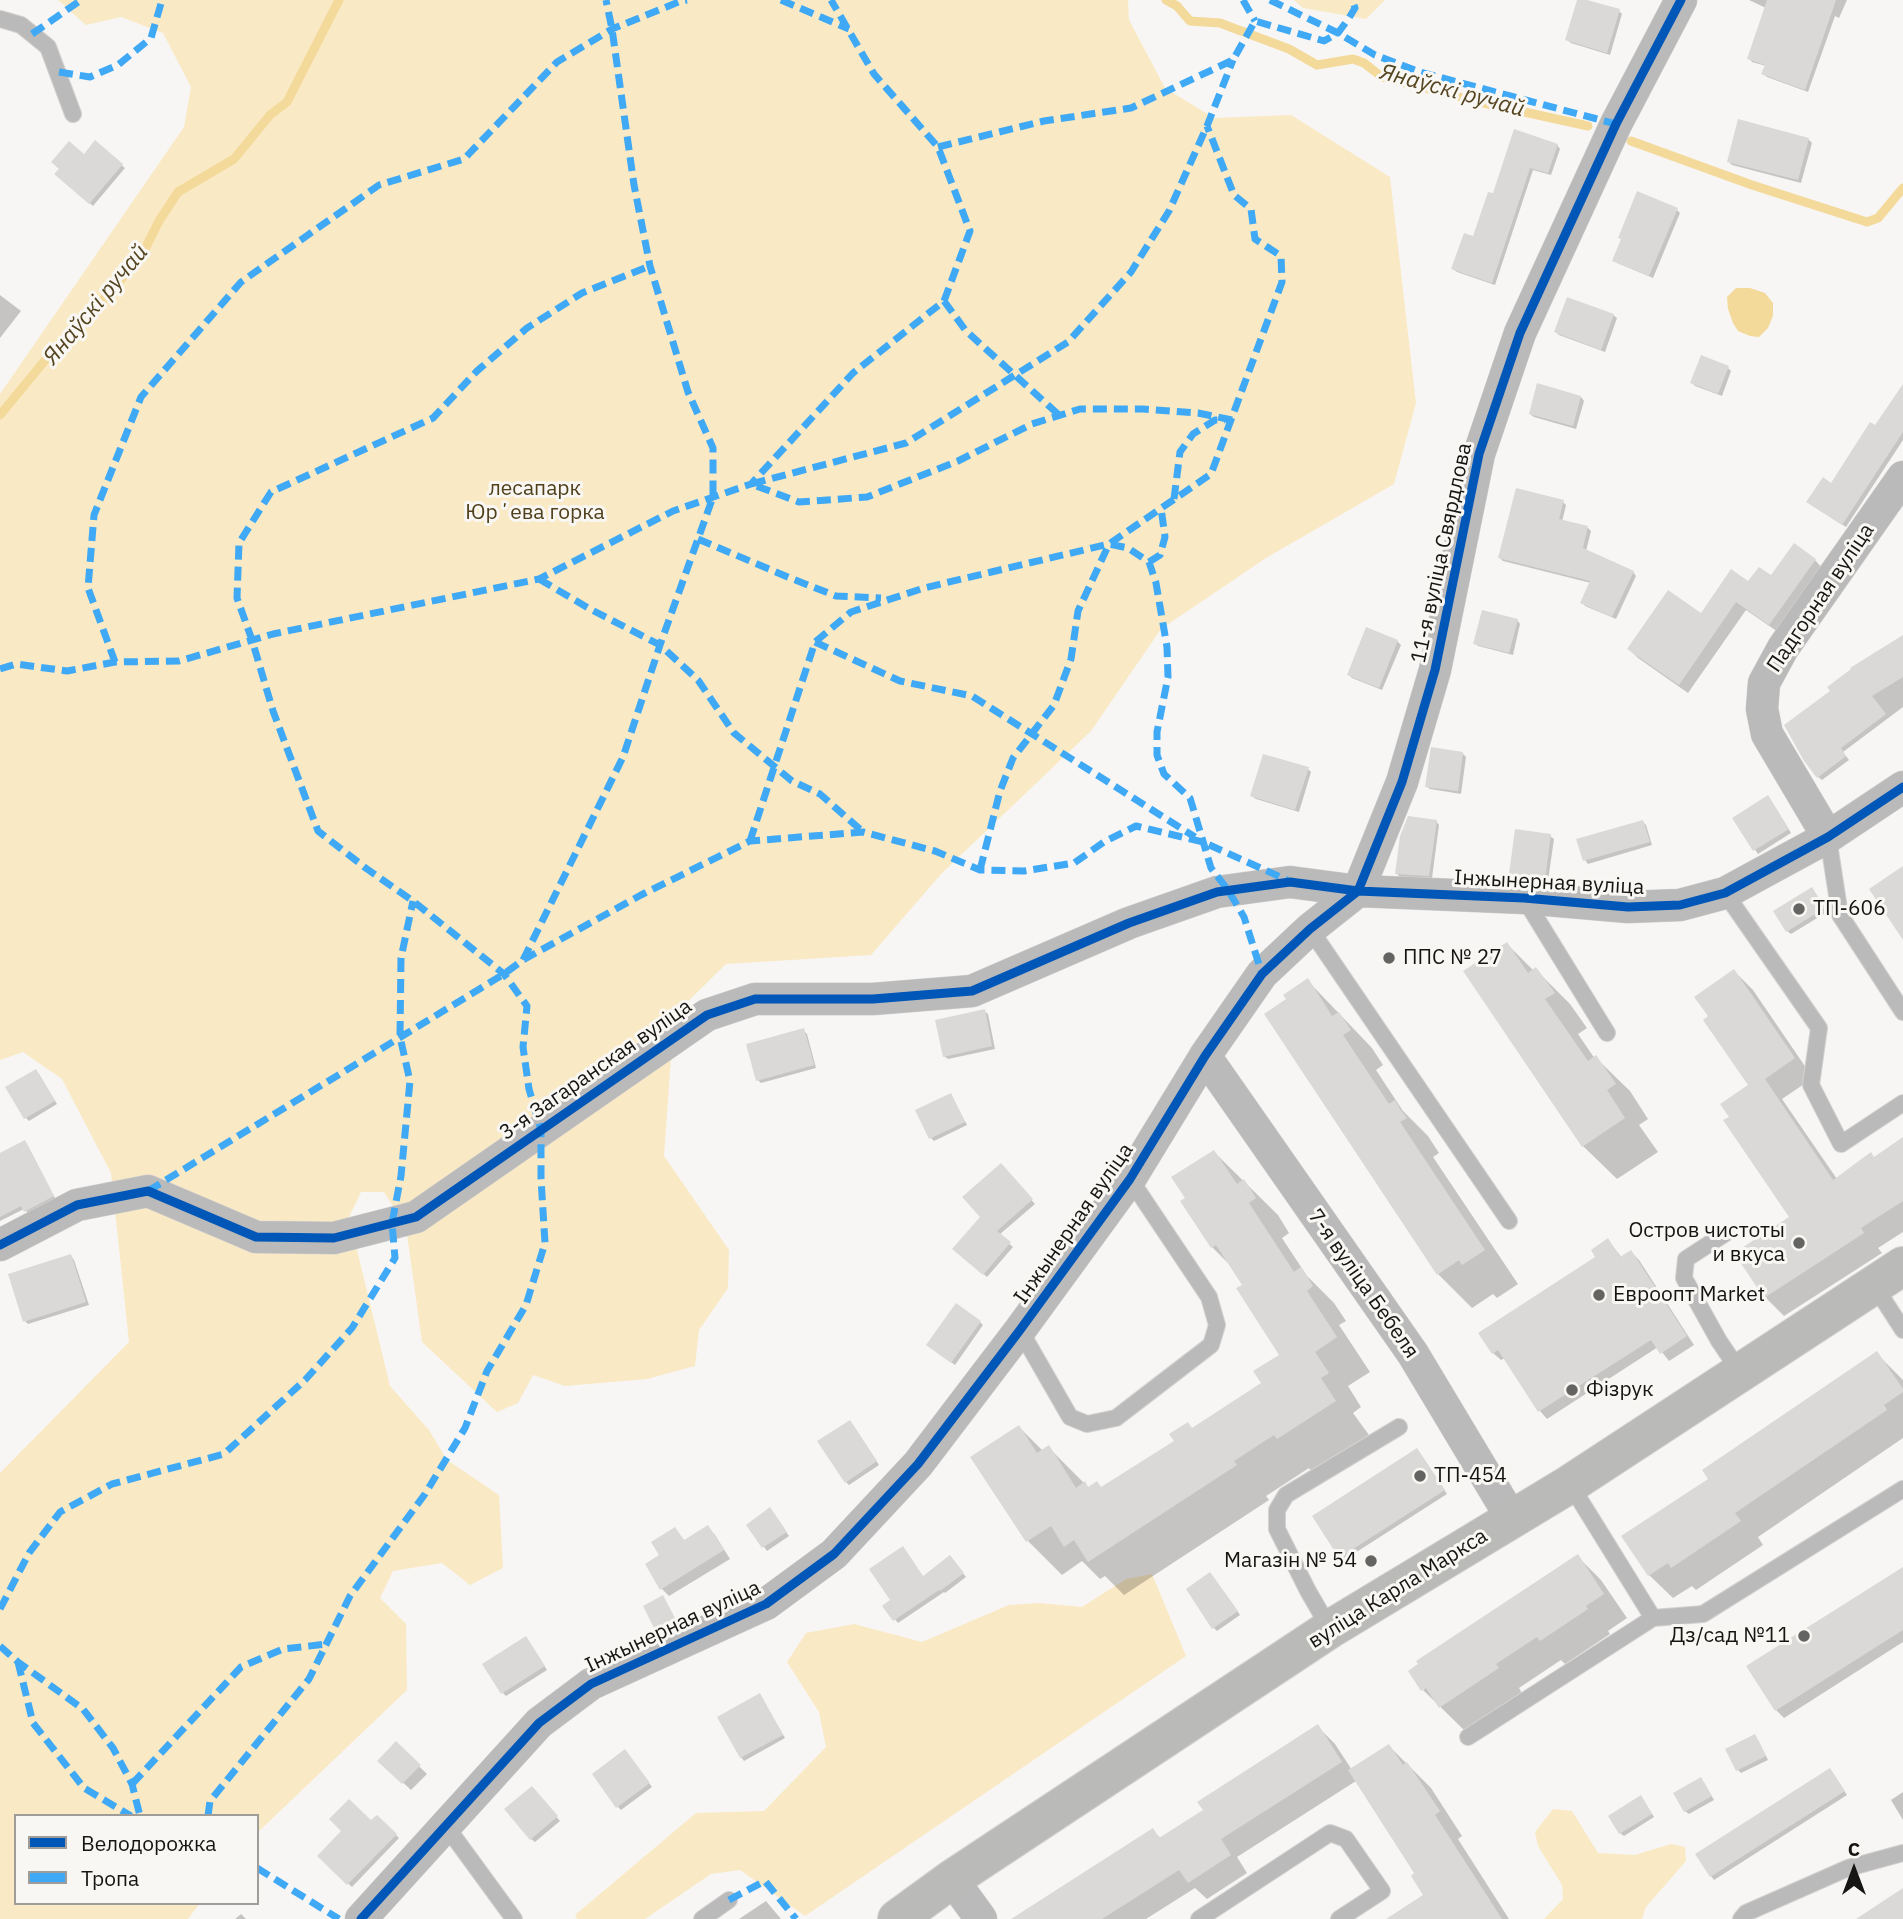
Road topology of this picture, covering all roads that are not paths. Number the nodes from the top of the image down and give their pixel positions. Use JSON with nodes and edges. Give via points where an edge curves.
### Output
{"nodes":[{"id":1,"x":1681,"y":0,"type":"edge"},
{"id":2,"x":0,"y":19,"type":"edge"},
{"id":3,"x":73,"y":114,"type":"dead end"},
{"id":4,"x":1903,"y":477,"type":"edge"},
{"id":5,"x":1903,"y":787,"type":"edge"},
{"id":6,"x":1828,"y":837,"type":"junction"},
{"id":7,"x":1358,"y":891,"type":"junction"},
{"id":8,"x":1725,"y":893,"type":"junction"},
{"id":9,"x":1524,"y":898,"type":"junction"},
{"id":10,"x":1310,"y":929,"type":"junction"},
{"id":11,"x":1903,"y":1012,"type":"edge"},
{"id":12,"x":1608,"y":1033,"type":"dead end"},
{"id":13,"x":1205,"y":1056,"type":"junction"},
{"id":14,"x":1903,"y":1103,"type":"edge"},
{"id":15,"x":1130,"y":1179,"type":"junction"},
{"id":16,"x":1509,"y":1221,"type":"dead end"},
{"id":17,"x":1726,"y":1233,"type":"dead end"},
{"id":18,"x":0,"y":1245,"type":"edge"},
{"id":19,"x":1888,"y":1275,"type":"edge"},
{"id":20,"x":1020,"y":1330,"type":"junction"},
{"id":21,"x":1903,"y":1330,"type":"edge"},
{"id":22,"x":1740,"y":1373,"type":"junction"},
{"id":23,"x":1399,"y":1427,"type":"dead end"},
{"id":24,"x":1570,"y":1484,"type":"junction"},
{"id":25,"x":1903,"y":1489,"type":"edge"},
{"id":26,"x":1512,"y":1519,"type":"junction"},
{"id":27,"x":1653,"y":1618,"type":"junction"},
{"id":28,"x":1330,"y":1629,"type":"junction"},
{"id":29,"x":1468,"y":1737,"type":"dead end"},
{"id":30,"x":446,"y":1826,"type":"junction"},
{"id":31,"x":1903,"y":1853,"type":"edge"},
{"id":32,"x":952,"y":1879,"type":"junction"},
{"id":33,"x":729,"y":1900,"type":"dead end"},
{"id":34,"x":361,"y":1919,"type":"edge"},
{"id":35,"x":514,"y":1919,"type":"edge"},
{"id":36,"x":702,"y":1919,"type":"edge"},
{"id":37,"x":897,"y":1919,"type":"edge"},
{"id":38,"x":981,"y":1919,"type":"edge"},
{"id":39,"x":1199,"y":1919,"type":"edge"},
{"id":40,"x":1339,"y":1919,"type":"edge"},
{"id":41,"x":1741,"y":1919,"type":"edge"}],
"edges":[{"from":1,"to":7,"type":"street","name":"11-я вуліца Свярдлова","via":[[1616,124],[1520,333],[1479,454],[1435,670],[1402,782]]},
{"from":2,"to":3,"type":"lane","via":[[21,25],[48,47]]},
{"from":4,"to":6,"type":"street","name":"Падгорная вуліца","via":[[1783,648],[1764,683],[1762,709],[1767,734]]},
{"from":5,"to":6,"type":"street","name":"Інжынерная вуліца"},
{"from":6,"to":8,"type":"street","name":"Інжынерная вуліца"},
{"from":6,"to":11,"type":"lane","via":[[1840,915]]},
{"from":7,"to":9,"type":"street","name":"Інжынерная вуліца"},
{"from":7,"to":10,"type":"street","name":"Інжынерная вуліца"},
{"from":7,"to":18,"type":"street","name":"3-я Загаранская вуліца","via":[[1290,881],[1217,892],[1129,923],[972,991],[873,999],[755,999],[706,1015],[416,1217],[334,1238],[256,1237],[148,1191],[77,1205]]},
{"from":8,"to":9,"type":"street","name":"Інжынерная вуліца","via":[[1680,905],[1628,907]]},
{"from":8,"to":14,"type":"lane","via":[[1819,1028],[1811,1085],[1841,1144]]},
{"from":9,"to":12,"type":"lane"},
{"from":10,"to":13,"type":"street","name":"Інжынерная вуліца","via":[[1262,974]]},
{"from":10,"to":16,"type":"lane"},
{"from":13,"to":15,"type":"street","name":"Інжынерная вуліца"},
{"from":13,"to":26,"type":"street","name":"7-я вуліца Бебеля","via":[[1412,1354]]},
{"from":15,"to":20,"type":"street","name":"Інжынерная вуліца"},
{"from":15,"to":20,"type":"lane","via":[[1209,1297],[1217,1325],[1211,1345],[1116,1418],[1087,1424],[1070,1417]]},
{"from":17,"to":22,"type":"lane","via":[[1686,1259],[1684,1278]]},
{"from":19,"to":21,"type":"lane"},
{"from":19,"to":22,"type":"main road","name":"вуліца Карла Маркса"},
{"from":20,"to":30,"type":"street","name":"Інжынерная вуліца","via":[[918,1464],[834,1554],[766,1604],[590,1684],[539,1723]]},
{"from":22,"to":24,"type":"main road","name":"вуліца Карла Маркса"},
{"from":23,"to":28,"type":"lane","via":[[1286,1495],[1277,1510],[1278,1529]]},
{"from":24,"to":26,"type":"main road","name":"вуліца Карла Маркса"},
{"from":24,"to":27,"type":"lane"},
{"from":25,"to":27,"type":"lane","via":[[1703,1614]]},
{"from":26,"to":28,"type":"main road","name":"вуліца Карла Маркса"},
{"from":27,"to":29,"type":"lane"},
{"from":28,"to":32,"type":"main road","name":"вуліца Карла Маркса"},
{"from":30,"to":34,"type":"street","name":"Інжынерная вуліца"},
{"from":30,"to":35,"type":"lane"},
{"from":31,"to":41,"type":"lane","via":[[1848,1868]]},
{"from":32,"to":37,"type":"main road","name":"вуліца Карла Маркса"},
{"from":32,"to":38,"type":"street"},
{"from":33,"to":36,"type":"lane"},
{"from":39,"to":40,"type":"lane","via":[[1330,1833],[1346,1839],[1382,1891]]}]}
